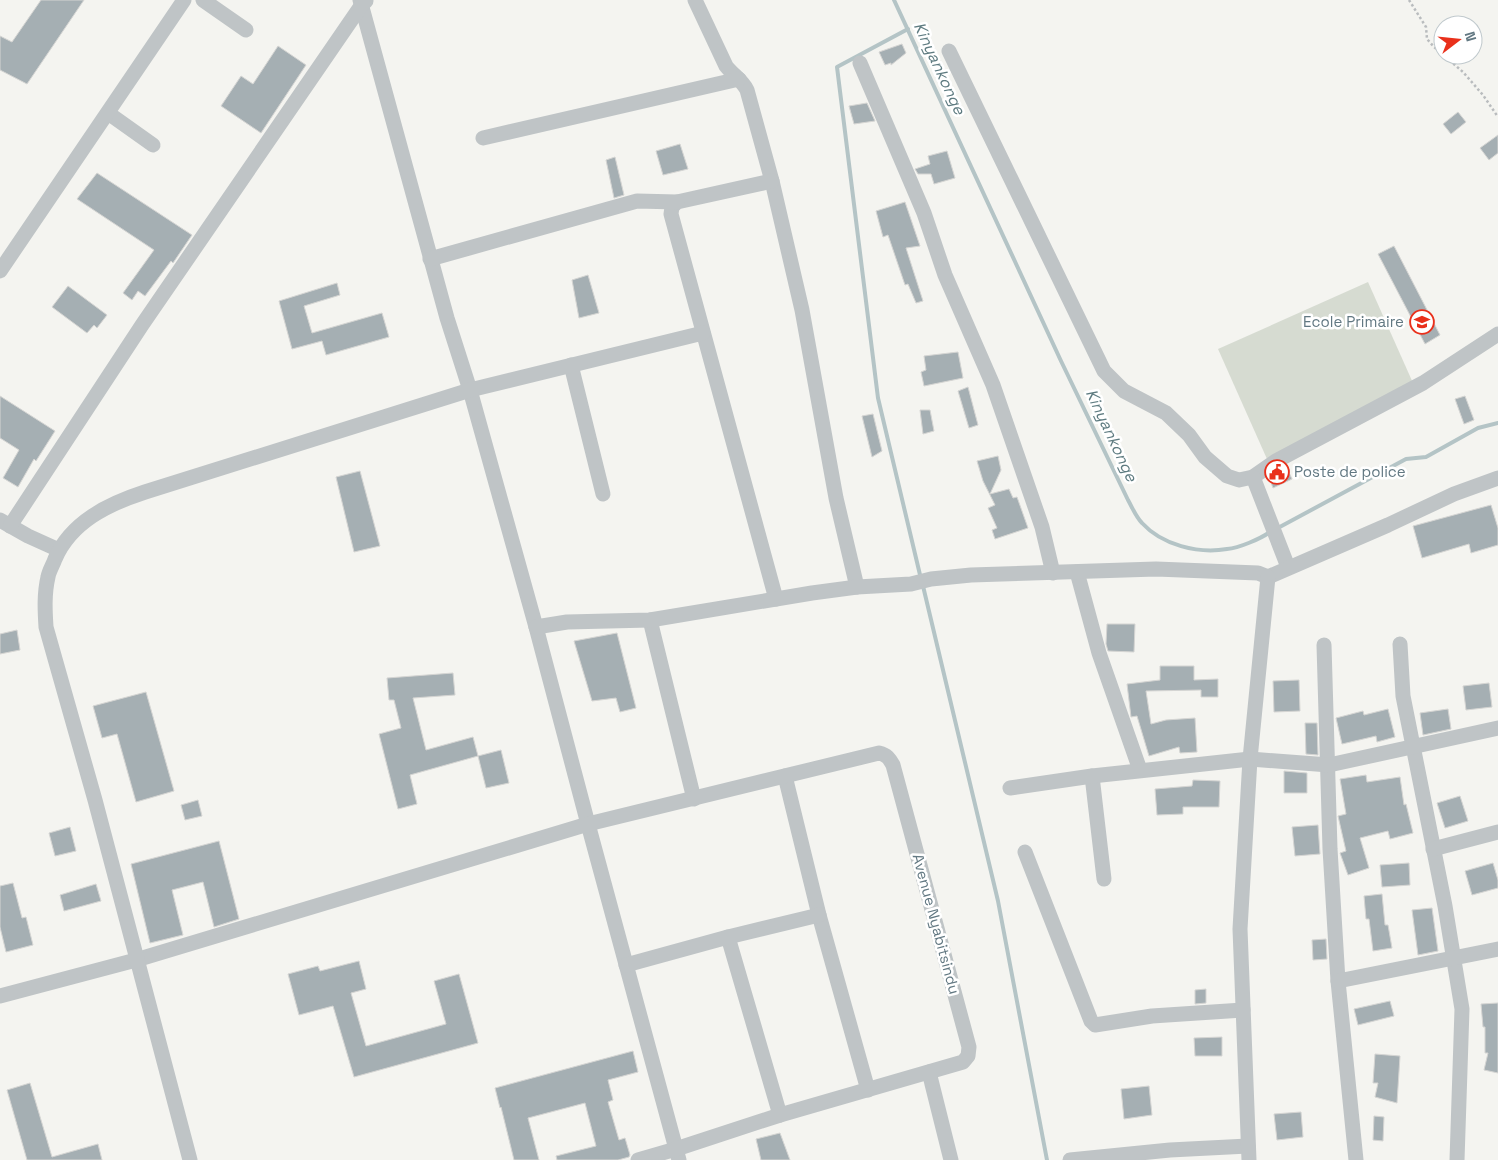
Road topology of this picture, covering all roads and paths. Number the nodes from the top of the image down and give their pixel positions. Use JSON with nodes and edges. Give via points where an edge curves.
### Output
{"nodes":[{"id":1,"x":184,"y":0,"type":"edge"},
{"id":2,"x":202,"y":0,"type":"edge"},
{"id":3,"x":695,"y":0,"type":"edge"},
{"id":4,"x":1409,"y":0,"type":"edge"},
{"id":5,"x":363,"y":2,"type":"edge"},
{"id":6,"x":246,"y":30,"type":"dead end"},
{"id":7,"x":948,"y":51,"type":"dead end"},
{"id":8,"x":860,"y":63,"type":"dead end"},
{"id":9,"x":739,"y":79,"type":"junction"},
{"id":10,"x":108,"y":113,"type":"junction"},
{"id":11,"x":1498,"y":117,"type":"edge"},
{"id":12,"x":483,"y":138,"type":"dead end"},
{"id":13,"x":153,"y":144,"type":"dead end"},
{"id":14,"x":772,"y":181,"type":"junction"},
{"id":15,"x":677,"y":202,"type":"junction"},
{"id":16,"x":430,"y":258,"type":"junction"},
{"id":17,"x":0,"y":271,"type":"edge"},
{"id":18,"x":703,"y":333,"type":"junction"},
{"id":19,"x":1498,"y":334,"type":"edge"},
{"id":20,"x":571,"y":365,"type":"junction"},
{"id":21,"x":470,"y":390,"type":"junction"},
{"id":22,"x":1253,"y":477,"type":"junction"},
{"id":23,"x":1498,"y":478,"type":"edge"},
{"id":24,"x":603,"y":494,"type":"dead end"},
{"id":25,"x":5,"y":523,"type":"edge"},
{"id":26,"x":59,"y":550,"type":"junction"},
{"id":27,"x":1288,"y":567,"type":"junction"},
{"id":28,"x":1077,"y":572,"type":"junction"},
{"id":29,"x":1053,"y":573,"type":"junction"},
{"id":30,"x":1268,"y":577,"type":"junction"},
{"id":31,"x":857,"y":587,"type":"junction"},
{"id":32,"x":776,"y":598,"type":"junction"},
{"id":33,"x":650,"y":620,"type":"junction"},
{"id":34,"x":536,"y":627,"type":"junction"},
{"id":35,"x":1400,"y":644,"type":"dead end"},
{"id":36,"x":1324,"y":645,"type":"dead end"},
{"id":37,"x":1498,"y":728,"type":"edge"},
{"id":38,"x":1412,"y":747,"type":"junction"},
{"id":39,"x":1250,"y":759,"type":"junction"},
{"id":40,"x":1329,"y":766,"type":"junction"},
{"id":41,"x":1140,"y":770,"type":"junction"},
{"id":42,"x":785,"y":776,"type":"junction"},
{"id":43,"x":1092,"y":776,"type":"junction"},
{"id":44,"x":1010,"y":788,"type":"dead end"},
{"id":45,"x":694,"y":799,"type":"junction"},
{"id":46,"x":588,"y":824,"type":"junction"},
{"id":47,"x":1498,"y":832,"type":"edge"},
{"id":48,"x":1433,"y":849,"type":"junction"},
{"id":49,"x":1024,"y":852,"type":"dead end"},
{"id":50,"x":1104,"y":879,"type":"dead end"},
{"id":51,"x":819,"y":914,"type":"junction"},
{"id":52,"x":728,"y":937,"type":"junction"},
{"id":53,"x":1498,"y":949,"type":"edge"},
{"id":54,"x":1454,"y":957,"type":"junction"},
{"id":55,"x":136,"y":960,"type":"junction"},
{"id":56,"x":626,"y":966,"type":"junction"},
{"id":57,"x":1338,"y":981,"type":"junction"},
{"id":58,"x":0,"y":996,"type":"edge"},
{"id":59,"x":1243,"y":1010,"type":"junction"},
{"id":60,"x":929,"y":1072,"type":"junction"},
{"id":61,"x":868,"y":1090,"type":"junction"},
{"id":62,"x":780,"y":1115,"type":"junction"},
{"id":63,"x":1248,"y":1153,"type":"edge"},
{"id":64,"x":678,"y":1155,"type":"edge"},
{"id":65,"x":190,"y":1160,"type":"edge"},
{"id":66,"x":638,"y":1160,"type":"edge"},
{"id":67,"x":951,"y":1160,"type":"edge"},
{"id":68,"x":1070,"y":1160,"type":"edge"},
{"id":69,"x":1356,"y":1160,"type":"edge"},
{"id":70,"x":1457,"y":1160,"type":"edge"}],
"edges":[{"from":1,"to":10,"type":"street"},
{"from":2,"to":6,"type":"street"},
{"from":3,"to":9,"type":"street","via":[[726,66]]},
{"from":4,"to":11,"type":"path","via":[[1426,27],[1427,39],[1463,72]]},
{"from":5,"to":16,"type":"street"},
{"from":5,"to":25,"type":"street"},
{"from":7,"to":22,"type":"street","via":[[1104,371],[1124,391],[1166,413],[1189,435],[1205,457],[1227,476],[1240,480]]},
{"from":8,"to":29,"type":"street","via":[[993,385],[1042,527]]},
{"from":9,"to":12,"type":"street"},
{"from":9,"to":14,"type":"street","via":[[747,90]]},
{"from":10,"to":13,"type":"street"},
{"from":10,"to":17,"type":"street"},
{"from":14,"to":15,"type":"street"},
{"from":14,"to":31,"type":"street","via":[[802,310],[836,498]]},
{"from":15,"to":16,"type":"street","via":[[637,201]]},
{"from":15,"to":18,"type":"street","via":[[670,214]]},
{"from":16,"to":21,"type":"street"},
{"from":18,"to":20,"type":"street"},
{"from":18,"to":32,"type":"street"},
{"from":19,"to":22,"type":"street","via":[[1423,383],[1276,461]]},
{"from":20,"to":21,"type":"street"},
{"from":20,"to":24,"type":"street"},
{"from":21,"to":26,"type":"street","via":[[123,499],[77,527]]},
{"from":21,"to":34,"type":"street"},
{"from":22,"to":27,"type":"street"},
{"from":23,"to":27,"type":"street"},
{"from":25,"to":26,"type":"street"},
{"from":26,"to":55,"type":"street","via":[[48,576],[46,627]]},
{"from":27,"to":30,"type":"street"},
{"from":28,"to":29,"type":"street"},
{"from":28,"to":30,"type":"street","via":[[1156,569],[1258,573]]},
{"from":28,"to":41,"type":"street","via":[[1099,653]]},
{"from":29,"to":31,"type":"street","via":[[971,575],[911,584]]},
{"from":30,"to":39,"type":"street"},
{"from":31,"to":32,"type":"street"},
{"from":32,"to":33,"type":"street"},
{"from":33,"to":34,"type":"street","via":[[567,622]]},
{"from":33,"to":45,"type":"street"},
{"from":34,"to":46,"type":"street"},
{"from":35,"to":38,"type":"street","via":[[1402,696]]},
{"from":36,"to":40,"type":"street"},
{"from":37,"to":38,"type":"street"},
{"from":38,"to":40,"type":"street"},
{"from":38,"to":48,"type":"street"},
{"from":39,"to":40,"type":"street"},
{"from":39,"to":41,"type":"street"},
{"from":39,"to":59,"type":"street","via":[[1240,929]]},
{"from":40,"to":57,"type":"street"},
{"from":41,"to":43,"type":"street"},
{"from":42,"to":45,"type":"street","name":"Avenue Nyabitsindu"},
{"from":42,"to":51,"type":"street"},
{"from":42,"to":60,"type":"street","name":"Avenue Nyabitsindu","via":[[879,754],[884,754],[893,765],[970,1047],[963,1062]]},
{"from":43,"to":44,"type":"street"},
{"from":43,"to":50,"type":"street"},
{"from":45,"to":46,"type":"street","name":"Avenue Nyabitsindu"},
{"from":46,"to":55,"type":"street","name":"Avenue Nyabitsindu"},
{"from":46,"to":56,"type":"street"},
{"from":47,"to":48,"type":"street"},
{"from":48,"to":54,"type":"street"},
{"from":49,"to":59,"type":"street","via":[[1095,1025],[1152,1016]]},
{"from":51,"to":52,"type":"street"},
{"from":51,"to":61,"type":"street"},
{"from":52,"to":56,"type":"street"},
{"from":52,"to":62,"type":"street"},
{"from":53,"to":54,"type":"street"},
{"from":54,"to":57,"type":"street"},
{"from":54,"to":70,"type":"street","via":[[1462,1009]]},
{"from":55,"to":58,"type":"street","name":"Avenue Nyabitsindu"},
{"from":55,"to":65,"type":"street"},
{"from":56,"to":64,"type":"street"},
{"from":57,"to":69,"type":"street"},
{"from":59,"to":63,"type":"street"},
{"from":60,"to":61,"type":"street","name":"Avenue Nyabitsindu"},
{"from":60,"to":67,"type":"street"},
{"from":61,"to":62,"type":"street","name":"Avenue Nyabitsindu"},
{"from":62,"to":64,"type":"street","name":"Avenue Nyabitsindu"},
{"from":63,"to":68,"type":"street","via":[[1170,1150]]},
{"from":64,"to":66,"type":"street","name":"Avenue Nyabitsindu"}]}
